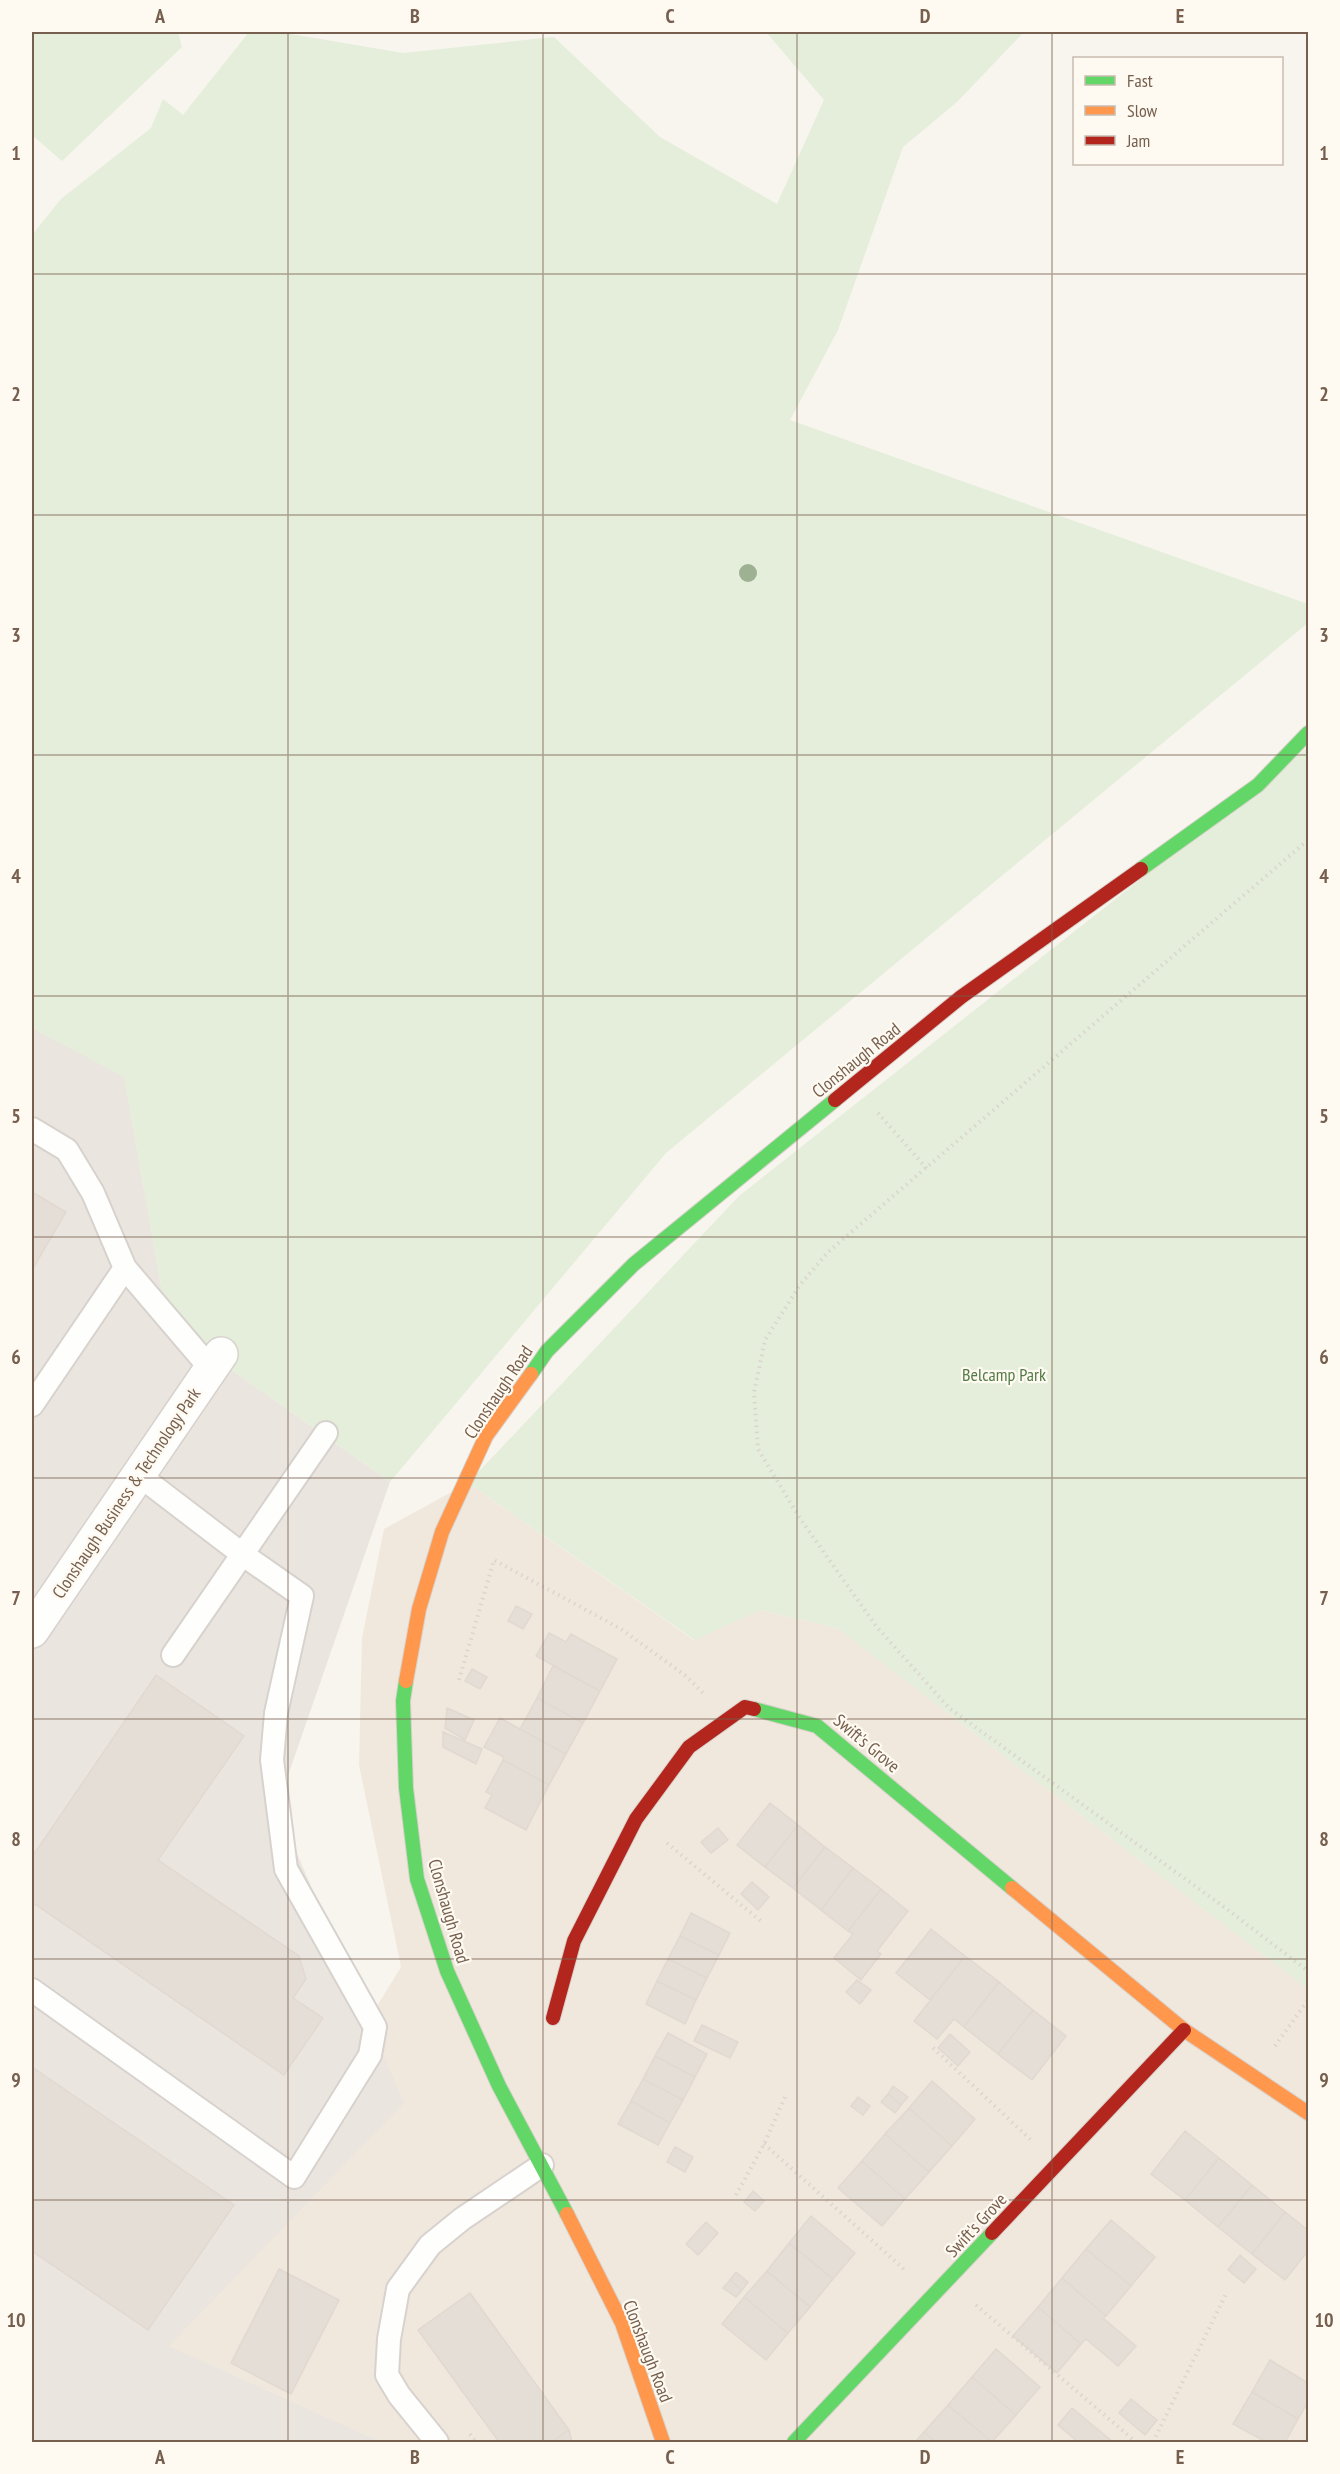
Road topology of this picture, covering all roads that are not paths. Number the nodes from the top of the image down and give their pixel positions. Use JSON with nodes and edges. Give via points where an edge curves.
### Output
{"nodes":[{"id":1,"x":1308,"y":733,"type":"edge"},
{"id":2,"x":32,"y":1129,"type":"edge"},
{"id":3,"x":125,"y":1268,"type":"junction"},
{"id":4,"x":216,"y":1361,"type":"joint"},
{"id":5,"x":32,"y":1405,"type":"edge"},
{"id":6,"x":326,"y":1433,"type":"dead end"},
{"id":7,"x":140,"y":1476,"type":"junction"},
{"id":8,"x":242,"y":1554,"type":"junction"},
{"id":9,"x":33,"y":1625,"type":"edge"},
{"id":10,"x":173,"y":1655,"type":"dead end"},
{"id":11,"x":32,"y":1990,"type":"edge"},
{"id":12,"x":554,"y":2018,"type":"dead end"},
{"id":13,"x":1184,"y":2030,"type":"junction"},
{"id":14,"x":1308,"y":2113,"type":"edge"},
{"id":15,"x":542,"y":2165,"type":"junction"},
{"id":16,"x":437,"y":2442,"type":"edge"},
{"id":17,"x":663,"y":2442,"type":"edge"},
{"id":18,"x":794,"y":2442,"type":"edge"}],
"edges":[{"from":1,"to":15,"type":"street","name":"Clonshaugh Road","via":[[1258,784],[961,997],[634,1264],[547,1351],[486,1437],[442,1532],[419,1609],[403,1701],[406,1788],[417,1879],[447,1971],[499,2086]]},
{"from":2,"to":3,"type":"lane","via":[[67,1150],[93,1192]]},
{"from":3,"to":4,"type":"lane"},
{"from":3,"to":5,"type":"lane"},
{"from":4,"to":7,"type":"street","name":"Clonshaugh Business & Technology Park"},
{"from":6,"to":8,"type":"lane"},
{"from":7,"to":8,"type":"lane"},
{"from":7,"to":9,"type":"street","name":"Clonshaugh Business & Technology Park"},
{"from":8,"to":10,"type":"lane"},
{"from":8,"to":11,"type":"lane","via":[[302,1596],[276,1713],[272,1760],[286,1869],[375,2027],[370,2055],[294,2177]]},
{"from":12,"to":13,"type":"street","name":"Swift's Grove","via":[[574,1941],[636,1819],[689,1747],[745,1707],[817,1726]]},
{"from":13,"to":14,"type":"street","name":"Swift's Grove"},
{"from":13,"to":18,"type":"street","name":"Swift's Grove"},
{"from":15,"to":16,"type":"lane","via":[[462,2219],[430,2246],[398,2289],[387,2375]]},
{"from":15,"to":17,"type":"street","name":"Clonshaugh Road","via":[[622,2323]]}]}
